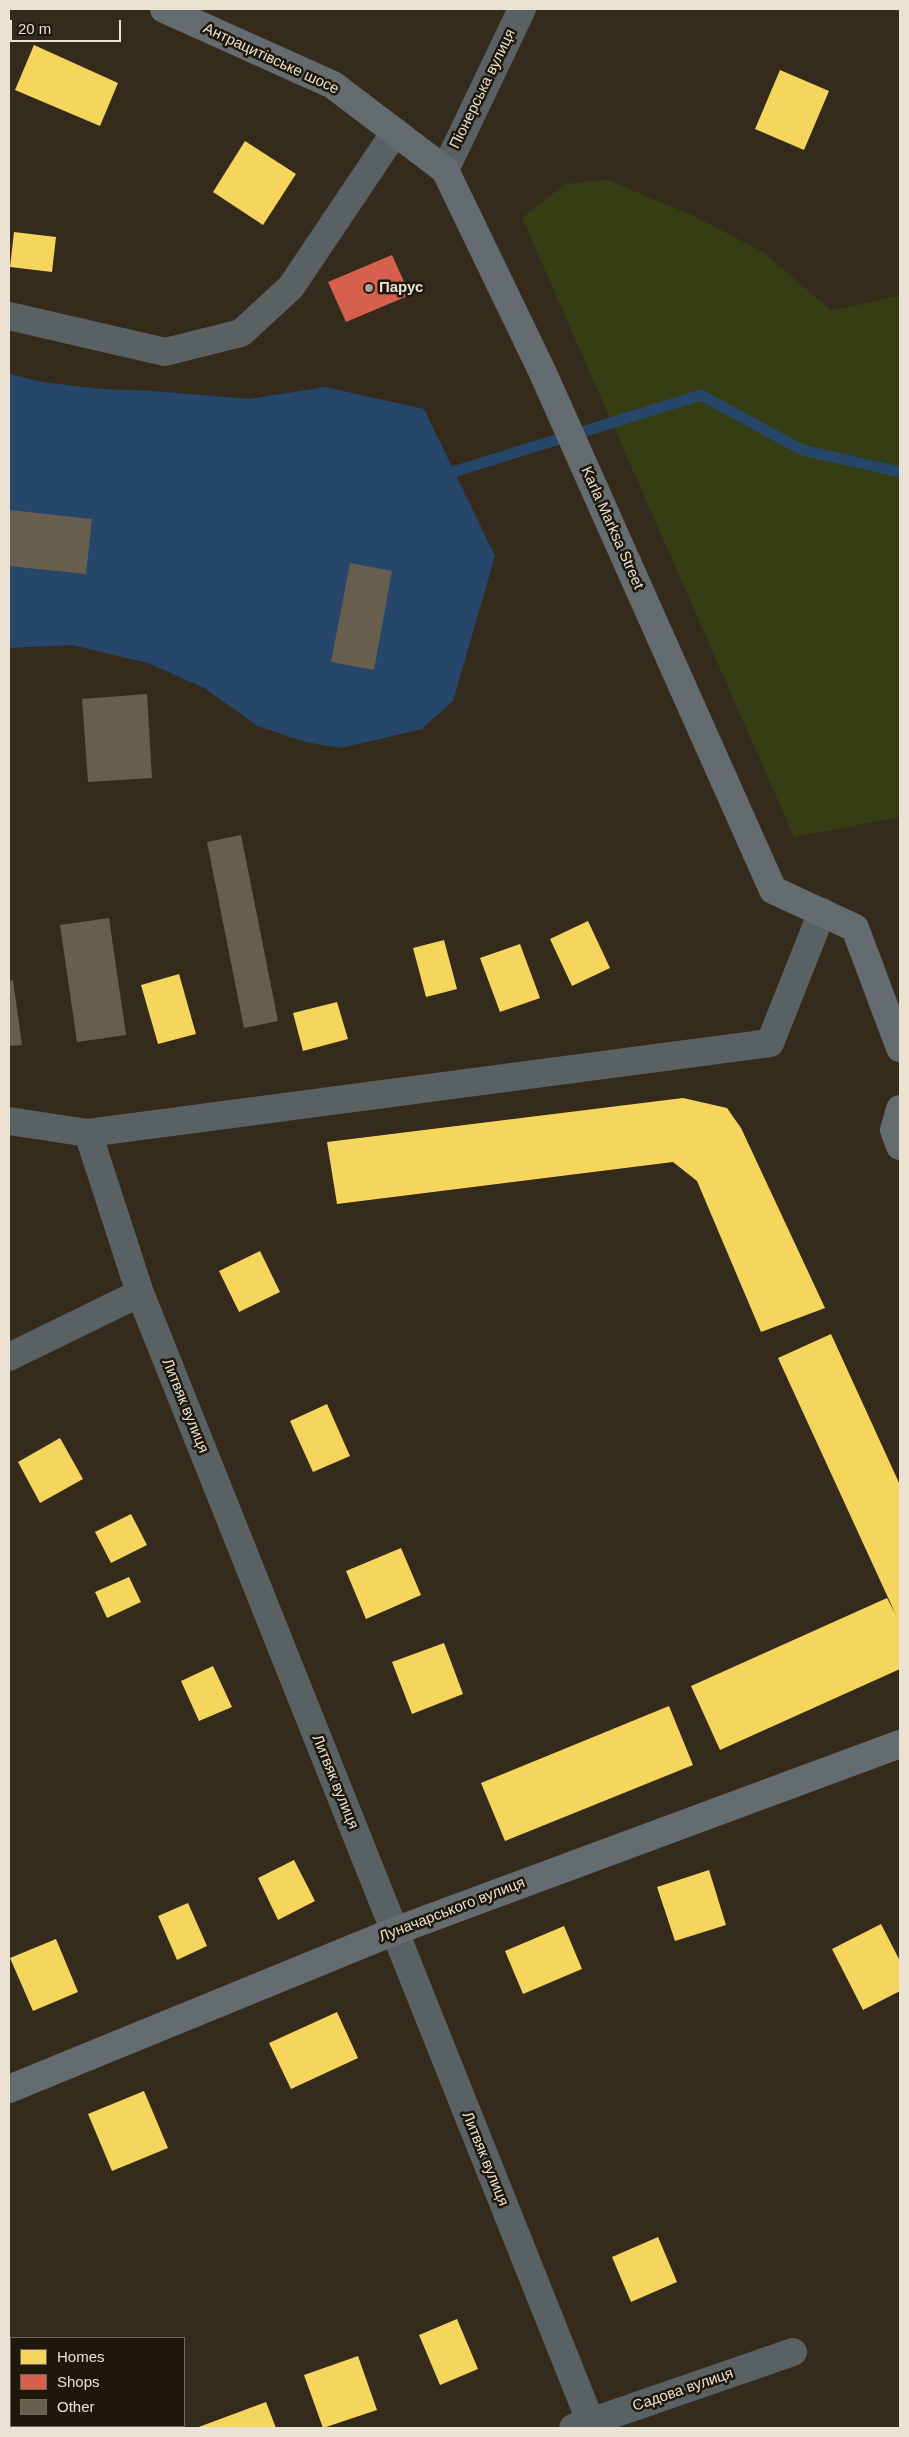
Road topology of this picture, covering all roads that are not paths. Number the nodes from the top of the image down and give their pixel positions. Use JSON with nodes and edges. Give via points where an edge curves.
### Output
{"nodes":[{"id":1,"x":164,"y":9,"type":"edge"},
{"id":2,"x":522,"y":9,"type":"edge"},
{"id":3,"x":395,"y":132,"type":"junction"},
{"id":4,"x":445,"y":170,"type":"junction"},
{"id":5,"x":9,"y":316,"type":"edge"},
{"id":6,"x":822,"y":912,"type":"junction"},
{"id":7,"x":900,"y":1048,"type":"edge"},
{"id":8,"x":9,"y":1121,"type":"edge"},
{"id":9,"x":88,"y":1133,"type":"junction"},
{"id":10,"x":140,"y":1293,"type":"junction"},
{"id":11,"x":9,"y":1357,"type":"edge"},
{"id":12,"x":900,"y":1744,"type":"edge"},
{"id":13,"x":395,"y":1931,"type":"junction"},
{"id":14,"x":9,"y":2089,"type":"edge"},
{"id":15,"x":793,"y":2352,"type":"dead end"},
{"id":16,"x":585,"y":2426,"type":"edge"}],
"edges":[{"from":1,"to":3,"type":"main road","name":"Антрацитівське шосе","via":[[333,85]]},
{"from":2,"to":4,"type":"street","name":"Піонерська вулиця"},
{"from":3,"to":4,"type":"main road","name":"Антрацитівське шосе"},
{"from":3,"to":5,"type":"street","via":[[291,287],[241,333],[165,352]]},
{"from":4,"to":6,"type":"main road","name":"Karla Marksa Street","via":[[542,371],[773,890]]},
{"from":6,"to":7,"type":"main road","via":[[855,928]]},
{"from":6,"to":9,"type":"street","via":[[770,1043]]},
{"from":8,"to":9,"type":"street"},
{"from":9,"to":10,"type":"street","name":"Литвяк вулиця"},
{"from":10,"to":11,"type":"street"},
{"from":10,"to":13,"type":"street","name":"Литвяк вулиця"},
{"from":12,"to":13,"type":"main road","name":"Луначарського вулиця"},
{"from":13,"to":14,"type":"main road","name":"Луначарського вулиця"},
{"from":13,"to":16,"type":"street","name":"Литвяк вулиця"},
{"from":15,"to":16,"type":"street","name":"Садова вулиця"}]}
